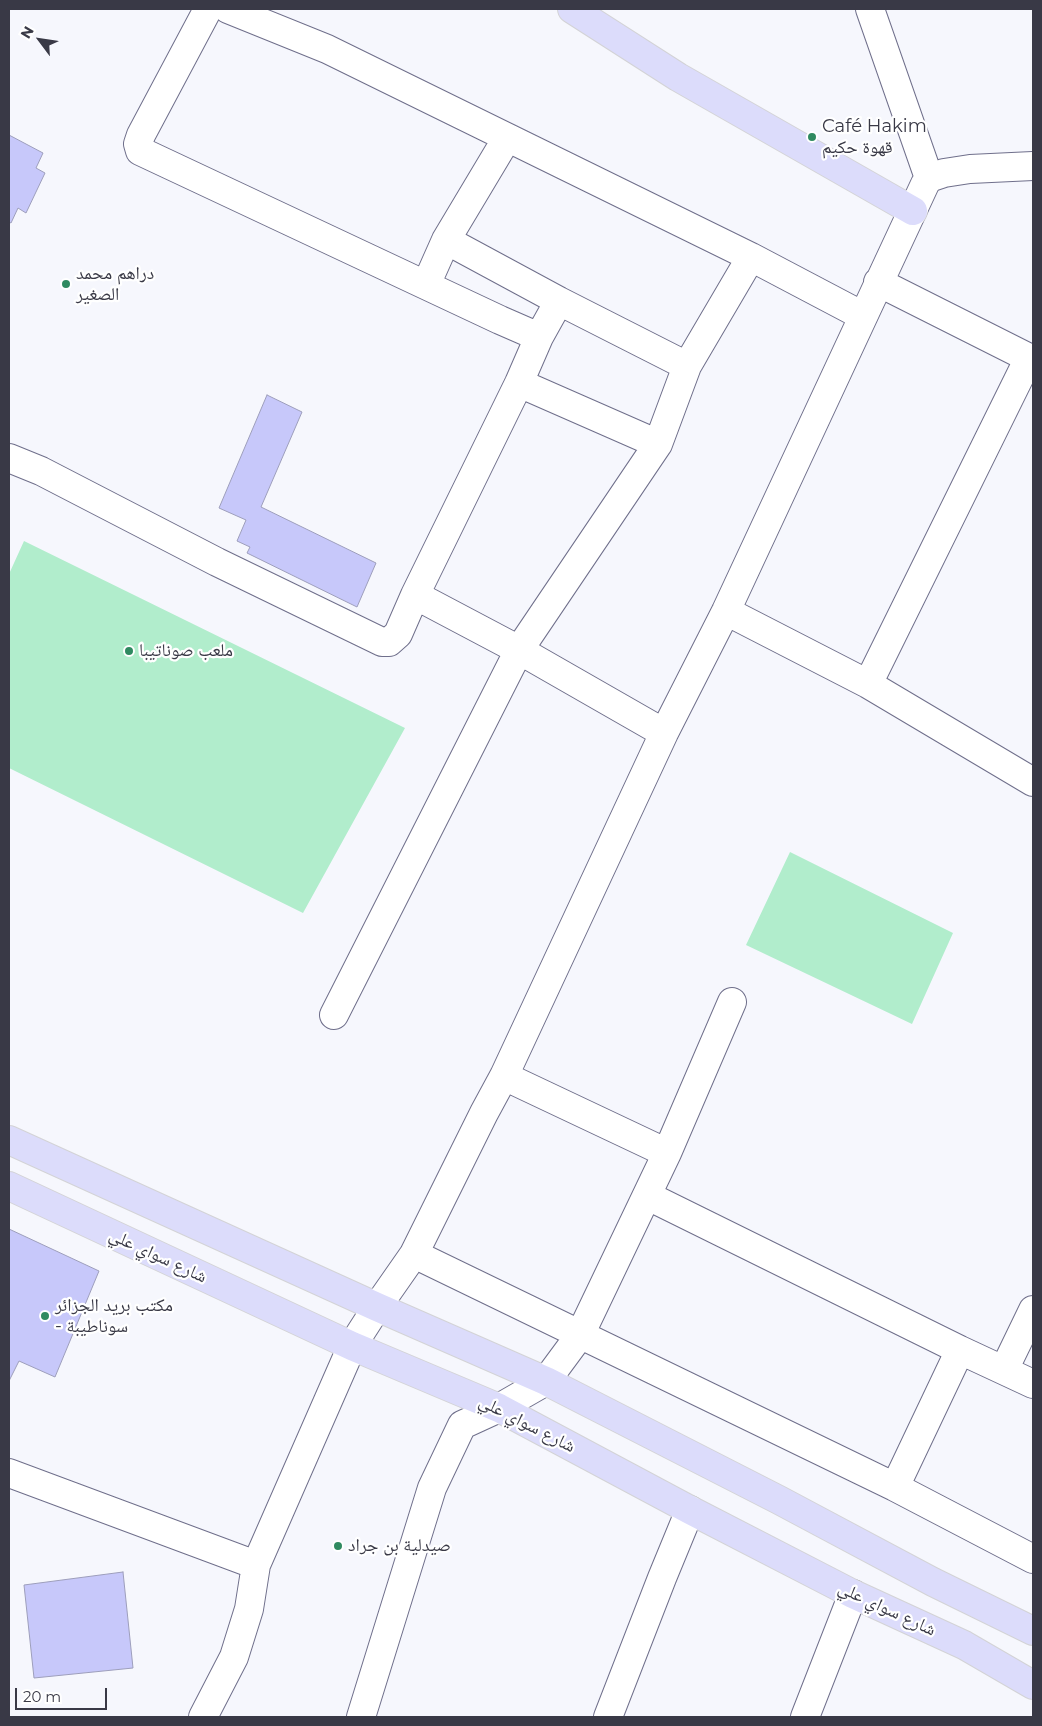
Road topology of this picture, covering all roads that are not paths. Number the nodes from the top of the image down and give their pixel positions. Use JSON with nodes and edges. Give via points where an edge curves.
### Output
{"nodes":[{"id":1,"x":208,"y":9,"type":"edge"},
{"id":2,"x":228,"y":9,"type":"edge"},
{"id":3,"x":572,"y":9,"type":"edge"},
{"id":4,"x":870,"y":9,"type":"edge"},
{"id":5,"x":507,"y":138,"type":"junction"},
{"id":6,"x":1033,"y":166,"type":"edge"},
{"id":7,"x":929,"y":178,"type":"junction"},
{"id":8,"x":912,"y":211,"type":"junction"},
{"id":9,"x":446,"y":240,"type":"junction"},
{"id":10,"x":751,"y":257,"type":"junction"},
{"id":11,"x":878,"y":282,"type":"junction"},
{"id":12,"x":426,"y":285,"type":"junction"},
{"id":13,"x":559,"y":300,"type":"junction"},
{"id":14,"x":863,"y":316,"type":"junction"},
{"id":15,"x":539,"y":337,"type":"junction"},
{"id":16,"x":1031,"y":359,"type":"edge"},
{"id":17,"x":687,"y":366,"type":"junction"},
{"id":18,"x":519,"y":383,"type":"junction"},
{"id":19,"x":658,"y":444,"type":"junction"},
{"id":20,"x":9,"y":458,"type":"edge"},
{"id":21,"x":415,"y":594,"type":"junction"},
{"id":22,"x":726,"y":611,"type":"junction"},
{"id":23,"x":519,"y":650,"type":"junction"},
{"id":24,"x":868,"y":684,"type":"junction"},
{"id":25,"x":664,"y":733,"type":"junction"},
{"id":26,"x":1033,"y":782,"type":"edge"},
{"id":27,"x":732,"y":1002,"type":"dead end"},
{"id":28,"x":334,"y":1015,"type":"dead end"},
{"id":29,"x":504,"y":1076,"type":"junction"},
{"id":30,"x":9,"y":1140,"type":"edge"},
{"id":31,"x":667,"y":1154,"type":"junction"},
{"id":32,"x":47,"y":1158,"type":"junction"},
{"id":33,"x":18,"y":1191,"type":"edge"},
{"id":34,"x":648,"y":1196,"type":"junction"},
{"id":35,"x":414,"y":1254,"type":"junction"},
{"id":36,"x":377,"y":1307,"type":"junction"},
{"id":37,"x":1033,"y":1310,"type":"edge"},
{"id":38,"x":580,"y":1335,"type":"junction"},
{"id":39,"x":352,"y":1346,"type":"junction"},
{"id":40,"x":960,"y":1350,"type":"junction"},
{"id":41,"x":1004,"y":1370,"type":"junction"},
{"id":42,"x":546,"y":1381,"type":"junction"},
{"id":43,"x":1033,"y":1384,"type":"edge"},
{"id":44,"x":500,"y":1408,"type":"junction"},
{"id":45,"x":9,"y":1473,"type":"edge"},
{"id":46,"x":895,"y":1487,"type":"junction"},
{"id":47,"x":690,"y":1510,"type":"junction"},
{"id":48,"x":1033,"y":1559,"type":"edge"},
{"id":49,"x":256,"y":1565,"type":"junction"},
{"id":50,"x":853,"y":1594,"type":"junction"},
{"id":51,"x":1033,"y":1631,"type":"edge"},
{"id":52,"x":1033,"y":1685,"type":"edge"},
{"id":53,"x":203,"y":1717,"type":"edge"},
{"id":54,"x":361,"y":1717,"type":"edge"},
{"id":55,"x":608,"y":1717,"type":"edge"},
{"id":56,"x":805,"y":1717,"type":"edge"}],
"edges":[{"from":1,"to":12,"type":"street","via":[[140,135],[140,151]]},
{"from":2,"to":5,"type":"street","via":[[327,49]]},
{"from":3,"to":8,"type":"main road","via":[[678,77]]},
{"from":4,"to":7,"type":"street"},
{"from":5,"to":9,"type":"street"},
{"from":5,"to":10,"type":"street"},
{"from":6,"to":7,"type":"street","via":[[970,169]]},
{"from":7,"to":8,"type":"street"},
{"from":8,"to":11,"type":"street"},
{"from":9,"to":12,"type":"street"},
{"from":9,"to":13,"type":"street"},
{"from":10,"to":14,"type":"street"},
{"from":10,"to":17,"type":"street"},
{"from":11,"to":14,"type":"street"},
{"from":11,"to":16,"type":"street"},
{"from":12,"to":15,"type":"street"},
{"from":13,"to":15,"type":"street"},
{"from":13,"to":17,"type":"street"},
{"from":14,"to":22,"type":"street"},
{"from":15,"to":18,"type":"street"},
{"from":16,"to":24,"type":"street"},
{"from":17,"to":19,"type":"street"},
{"from":18,"to":19,"type":"street"},
{"from":18,"to":21,"type":"street"},
{"from":19,"to":23,"type":"street"},
{"from":20,"to":21,"type":"street","via":[[382,642],[389,642],[398,634]]},
{"from":21,"to":23,"type":"street"},
{"from":22,"to":24,"type":"street"},
{"from":22,"to":25,"type":"street"},
{"from":23,"to":25,"type":"street"},
{"from":23,"to":28,"type":"street"},
{"from":24,"to":26,"type":"street"},
{"from":25,"to":29,"type":"street"},
{"from":27,"to":31,"type":"street"},
{"from":29,"to":31,"type":"street"},
{"from":29,"to":35,"type":"street"},
{"from":30,"to":32,"type":"main road"},
{"from":31,"to":34,"type":"street"},
{"from":32,"to":33,"type":"main road"},
{"from":32,"to":36,"type":"main road"},
{"from":33,"to":39,"type":"main road","name":"شارع سواي علي"},
{"from":34,"to":38,"type":"street"},
{"from":34,"to":40,"type":"street"},
{"from":35,"to":36,"type":"street"},
{"from":35,"to":38,"type":"street"},
{"from":36,"to":39,"type":"street"},
{"from":36,"to":42,"type":"main road"},
{"from":37,"to":41,"type":"street"},
{"from":38,"to":42,"type":"street"},
{"from":38,"to":46,"type":"street"},
{"from":39,"to":44,"type":"main road","name":"شارع سواي علي"},
{"from":39,"to":49,"type":"street"},
{"from":40,"to":41,"type":"street"},
{"from":40,"to":46,"type":"street"},
{"from":41,"to":43,"type":"street"},
{"from":42,"to":44,"type":"street"},
{"from":42,"to":51,"type":"main road"},
{"from":44,"to":47,"type":"main road","name":"شارع سواي علي"},
{"from":44,"to":54,"type":"street","via":[[462,1425],[432,1488]]},
{"from":45,"to":49,"type":"street"},
{"from":46,"to":48,"type":"street"},
{"from":47,"to":50,"type":"main road","name":"شارع سواي علي"},
{"from":47,"to":55,"type":"street"},
{"from":49,"to":53,"type":"street","via":[[249,1609],[234,1657]]},
{"from":50,"to":52,"type":"main road","name":"شارع سواي علي","via":[[964,1646]]},
{"from":50,"to":56,"type":"street"}]}
